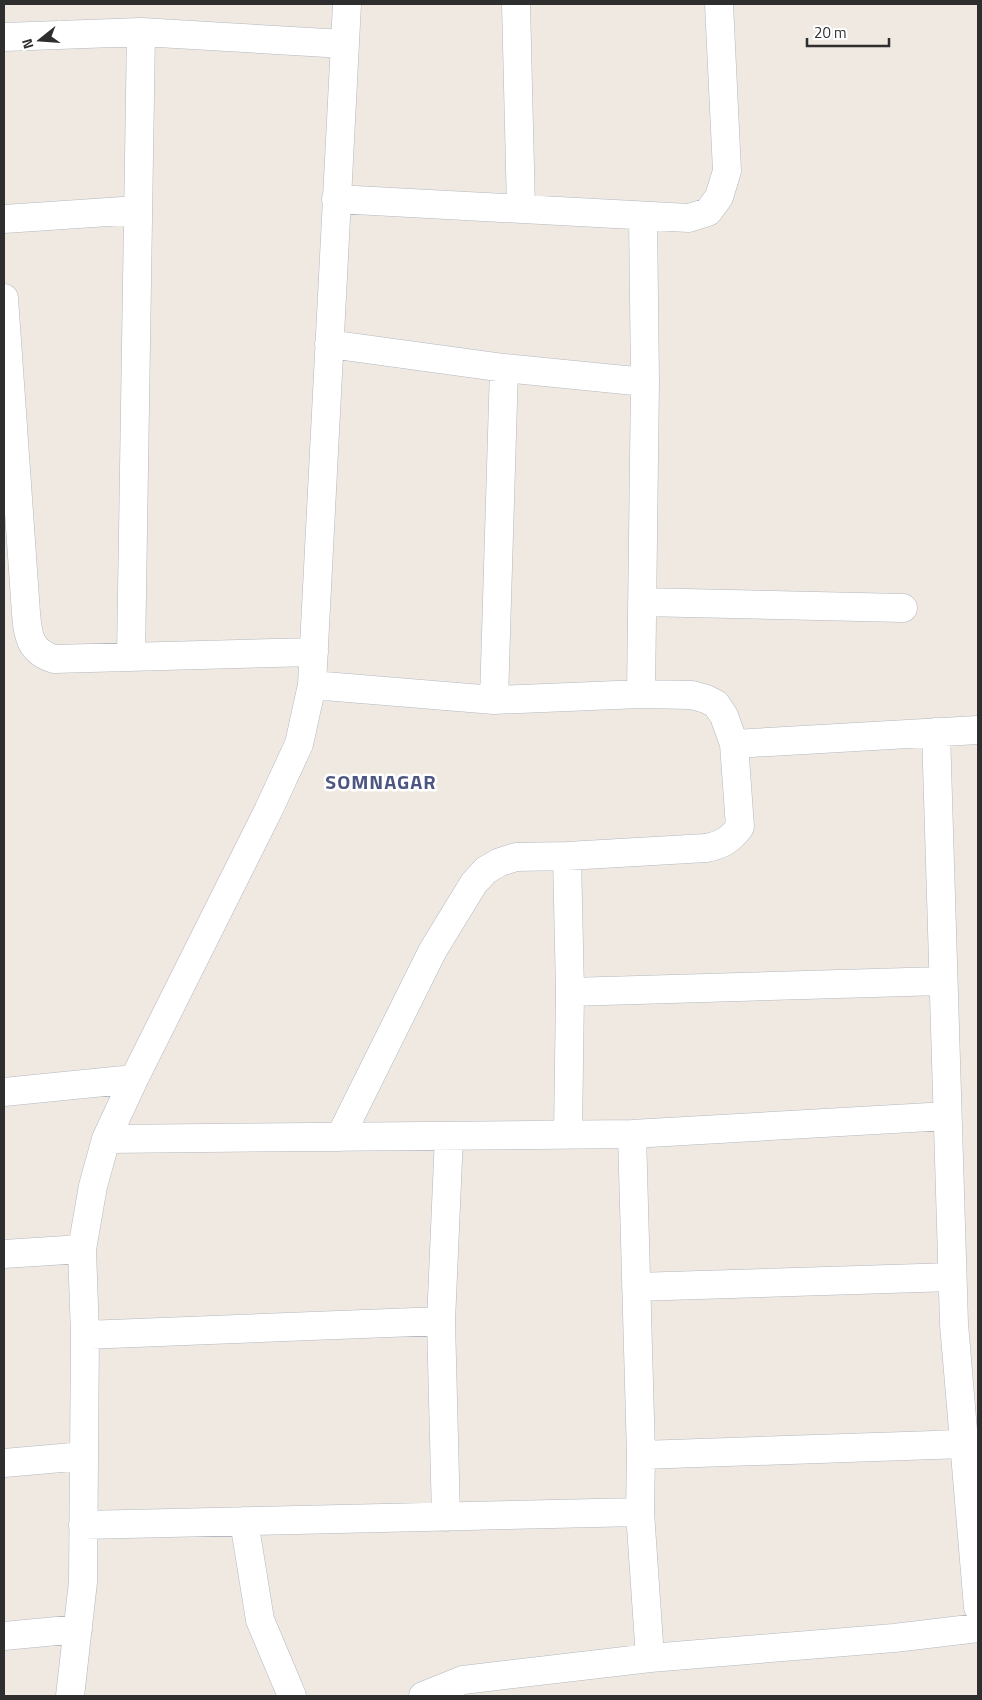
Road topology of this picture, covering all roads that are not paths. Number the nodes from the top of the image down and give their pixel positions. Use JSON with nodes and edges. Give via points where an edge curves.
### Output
{"nodes":[{"id":1,"x":346,"y":4,"type":"edge"},
{"id":2,"x":516,"y":4,"type":"edge"},
{"id":3,"x":719,"y":4,"type":"edge"},
{"id":4,"x":141,"y":32,"type":"junction"},
{"id":5,"x":4,"y":37,"type":"edge"},
{"id":6,"x":344,"y":44,"type":"junction"},
{"id":7,"x":336,"y":199,"type":"junction"},
{"id":8,"x":521,"y":209,"type":"junction"},
{"id":9,"x":138,"y":210,"type":"junction"},
{"id":10,"x":643,"y":216,"type":"junction"},
{"id":11,"x":4,"y":218,"type":"edge"},
{"id":12,"x":4,"y":298,"type":"edge"},
{"id":13,"x":329,"y":344,"type":"junction"},
{"id":14,"x":504,"y":368,"type":"junction"},
{"id":15,"x":645,"y":382,"type":"junction"},
{"id":16,"x":9,"y":437,"type":"edge"},
{"id":17,"x":642,"y":602,"type":"junction"},
{"id":18,"x":902,"y":608,"type":"dead end"},
{"id":19,"x":15,"y":609,"type":"edge"},
{"id":20,"x":314,"y":652,"type":"junction"},
{"id":21,"x":131,"y":657,"type":"junction"},
{"id":22,"x":312,"y":685,"type":"junction"},
{"id":23,"x":641,"y":694,"type":"junction"},
{"id":24,"x":494,"y":700,"type":"junction"},
{"id":25,"x":978,"y":730,"type":"edge"},
{"id":26,"x":936,"y":732,"type":"junction"},
{"id":27,"x":734,"y":744,"type":"junction"},
{"id":28,"x":567,"y":856,"type":"junction"},
{"id":29,"x":942,"y":981,"type":"junction"},
{"id":30,"x":570,"y":992,"type":"junction"},
{"id":31,"x":134,"y":1079,"type":"junction"},
{"id":32,"x":4,"y":1092,"type":"edge"},
{"id":33,"x":946,"y":1116,"type":"junction"},
{"id":34,"x":568,"y":1134,"type":"junction"},
{"id":35,"x":632,"y":1134,"type":"junction"},
{"id":36,"x":449,"y":1136,"type":"junction"},
{"id":37,"x":340,"y":1137,"type":"junction"},
{"id":38,"x":106,"y":1139,"type":"junction"},
{"id":39,"x":82,"y":1249,"type":"junction"},
{"id":40,"x":4,"y":1254,"type":"edge"},
{"id":41,"x":952,"y":1277,"type":"junction"},
{"id":42,"x":636,"y":1287,"type":"junction"},
{"id":43,"x":441,"y":1321,"type":"junction"},
{"id":44,"x":85,"y":1335,"type":"junction"},
{"id":45,"x":964,"y":1444,"type":"junction"},
{"id":46,"x":641,"y":1455,"type":"junction"},
{"id":47,"x":84,"y":1456,"type":"junction"},
{"id":48,"x":4,"y":1463,"type":"edge"},
{"id":49,"x":640,"y":1512,"type":"junction"},
{"id":50,"x":446,"y":1516,"type":"junction"},
{"id":51,"x":244,"y":1521,"type":"junction"},
{"id":52,"x":83,"y":1525,"type":"junction"},
{"id":53,"x":976,"y":1555,"type":"edge"},
{"id":54,"x":978,"y":1607,"type":"edge"},
{"id":55,"x":978,"y":1628,"type":"edge"},
{"id":56,"x":78,"y":1629,"type":"junction"},
{"id":57,"x":4,"y":1636,"type":"edge"},
{"id":58,"x":650,"y":1658,"type":"junction"},
{"id":59,"x":70,"y":1696,"type":"edge"},
{"id":60,"x":292,"y":1696,"type":"edge"},
{"id":61,"x":423,"y":1696,"type":"edge"}],
"edges":[{"from":1,"to":6,"type":"street"},
{"from":2,"to":8,"type":"street"},
{"from":3,"to":10,"type":"street","via":[[727,171],[719,197],[708,212],[689,218]]},
{"from":4,"to":5,"type":"street"},
{"from":4,"to":6,"type":"street"},
{"from":4,"to":9,"type":"street"},
{"from":6,"to":7,"type":"street"},
{"from":7,"to":8,"type":"street"},
{"from":7,"to":13,"type":"street"},
{"from":8,"to":10,"type":"street"},
{"from":9,"to":11,"type":"street"},
{"from":9,"to":21,"type":"street"},
{"from":10,"to":15,"type":"street"},
{"from":12,"to":16,"type":"street"},
{"from":13,"to":14,"type":"street"},
{"from":13,"to":20,"type":"street"},
{"from":14,"to":15,"type":"street"},
{"from":14,"to":24,"type":"street"},
{"from":15,"to":17,"type":"street"},
{"from":16,"to":19,"type":"street"},
{"from":17,"to":18,"type":"street"},
{"from":17,"to":23,"type":"street"},
{"from":19,"to":21,"type":"street","via":[[34,647],[45,656]]},
{"from":20,"to":21,"type":"street"},
{"from":20,"to":22,"type":"street"},
{"from":22,"to":24,"type":"street"},
{"from":22,"to":31,"type":"street","via":[[299,744]]},
{"from":23,"to":24,"type":"street"},
{"from":23,"to":27,"type":"street","via":[[692,696],[716,704]]},
{"from":25,"to":26,"type":"street"},
{"from":26,"to":27,"type":"street"},
{"from":26,"to":29,"type":"street"},
{"from":27,"to":28,"type":"street","via":[[740,827],[721,845]]},
{"from":28,"to":30,"type":"street"},
{"from":28,"to":37,"type":"street","via":[[516,857],[486,870],[474,883],[433,950]]},
{"from":29,"to":30,"type":"street"},
{"from":29,"to":33,"type":"street"},
{"from":30,"to":34,"type":"street"},
{"from":31,"to":32,"type":"street"},
{"from":31,"to":38,"type":"street"},
{"from":33,"to":35,"type":"street"},
{"from":33,"to":41,"type":"street"},
{"from":34,"to":35,"type":"street"},
{"from":34,"to":36,"type":"street"},
{"from":35,"to":42,"type":"street"},
{"from":36,"to":37,"type":"street"},
{"from":36,"to":43,"type":"street"},
{"from":37,"to":38,"type":"street"},
{"from":38,"to":39,"type":"street","via":[[93,1186]]},
{"from":39,"to":40,"type":"street"},
{"from":39,"to":44,"type":"street"},
{"from":41,"to":42,"type":"street"},
{"from":41,"to":45,"type":"street"},
{"from":42,"to":46,"type":"street"},
{"from":43,"to":44,"type":"street"},
{"from":43,"to":50,"type":"street"},
{"from":44,"to":47,"type":"street"},
{"from":45,"to":46,"type":"street"},
{"from":45,"to":53,"type":"street"},
{"from":46,"to":49,"type":"street"},
{"from":47,"to":48,"type":"street"},
{"from":47,"to":52,"type":"street"},
{"from":49,"to":50,"type":"street"},
{"from":49,"to":58,"type":"street"},
{"from":50,"to":51,"type":"street"},
{"from":51,"to":52,"type":"street"},
{"from":51,"to":60,"type":"street","via":[[260,1620]]},
{"from":52,"to":56,"type":"street","via":[[83,1582]]},
{"from":53,"to":54,"type":"street"},
{"from":55,"to":58,"type":"street"},
{"from":56,"to":57,"type":"street"},
{"from":56,"to":59,"type":"street"},
{"from":58,"to":61,"type":"street","via":[[464,1680]]}]}
